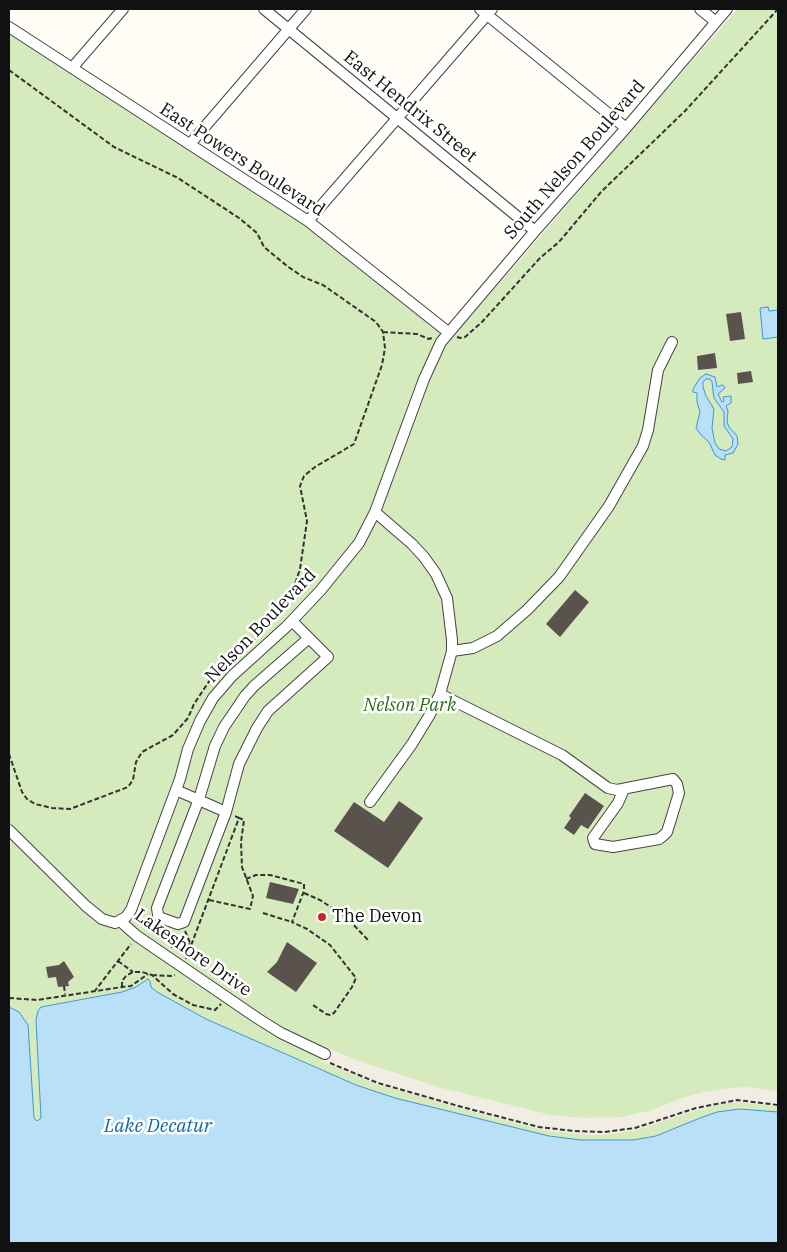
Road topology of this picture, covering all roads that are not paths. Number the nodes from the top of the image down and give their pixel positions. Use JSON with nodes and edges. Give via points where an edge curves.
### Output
{"nodes":[{"id":1,"x":123,"y":9,"type":"edge"},
{"id":2,"x":264,"y":9,"type":"edge"},
{"id":3,"x":306,"y":9,"type":"edge"},
{"id":4,"x":700,"y":9,"type":"edge"},
{"id":5,"x":727,"y":9,"type":"edge"},
{"id":6,"x":487,"y":11,"type":"edge"},
{"id":7,"x":716,"y":22,"type":"junction"},
{"id":8,"x":9,"y":26,"type":"edge"},
{"id":9,"x":288,"y":29,"type":"junction"},
{"id":10,"x":72,"y":68,"type":"junction"},
{"id":11,"x":398,"y":118,"type":"junction"},
{"id":12,"x":626,"y":128,"type":"junction"},
{"id":13,"x":190,"y":144,"type":"junction"},
{"id":14,"x":308,"y":221,"type":"junction"},
{"id":15,"x":535,"y":230,"type":"junction"},
{"id":16,"x":448,"y":332,"type":"junction"},
{"id":17,"x":672,"y":342,"type":"dead end"},
{"id":18,"x":375,"y":512,"type":"junction"},
{"id":19,"x":292,"y":621,"type":"junction"},
{"id":20,"x":309,"y":638,"type":"junction"},
{"id":21,"x":452,"y":651,"type":"junction"},
{"id":22,"x":440,"y":694,"type":"junction"},
{"id":23,"x":624,"y":789,"type":"junction"},
{"id":24,"x":176,"y":790,"type":"junction"},
{"id":25,"x":199,"y":799,"type":"junction"},
{"id":26,"x":370,"y":802,"type":"dead end"},
{"id":27,"x":226,"y":812,"type":"junction"},
{"id":28,"x":9,"y":830,"type":"edge"},
{"id":29,"x":120,"y":922,"type":"junction"},
{"id":30,"x":322,"y":1052,"type":"road end"}],
"edges":[{"from":1,"to":10,"type":"street"},
{"from":2,"to":9,"type":"street","name":"East Hendrix Street"},
{"from":3,"to":9,"type":"street"},
{"from":4,"to":7,"type":"street"},
{"from":5,"to":7,"type":"street","name":"South Nelson Boulevard"},
{"from":6,"to":11,"type":"street"},
{"from":6,"to":12,"type":"street"},
{"from":7,"to":12,"type":"street","name":"South Nelson Boulevard"},
{"from":8,"to":10,"type":"street","name":"East Powers Boulevard"},
{"from":9,"to":11,"type":"street","name":"East Hendrix Street"},
{"from":9,"to":13,"type":"street"},
{"from":10,"to":13,"type":"street","name":"East Powers Boulevard"},
{"from":11,"to":14,"type":"street"},
{"from":11,"to":15,"type":"street","name":"East Hendrix Street"},
{"from":12,"to":15,"type":"street","name":"South Nelson Boulevard"},
{"from":13,"to":14,"type":"street","name":"East Powers Boulevard"},
{"from":14,"to":16,"type":"street","name":"East Powers Boulevard"},
{"from":15,"to":16,"type":"street","name":"South Nelson Boulevard"},
{"from":16,"to":18,"type":"street","name":"Nelson Boulevard","via":[[429,364]]},
{"from":17,"to":21,"type":"street","via":[[658,370],[643,446],[609,506],[559,577],[497,636],[473,648]]},
{"from":18,"to":19,"type":"street","name":"Nelson Boulevard","via":[[360,543]]},
{"from":18,"to":21,"type":"street","via":[[412,544],[439,579],[448,598]]},
{"from":19,"to":20,"type":"street"},
{"from":19,"to":24,"type":"street","name":"Nelson Boulevard","via":[[232,676],[214,698],[188,749]]},
{"from":20,"to":25,"type":"street","via":[[254,686],[236,709],[215,746]]},
{"from":20,"to":27,"type":"street","via":[[328,657],[268,711],[239,764]]},
{"from":21,"to":22,"type":"street"},
{"from":22,"to":23,"type":"street","via":[[562,755],[608,788]]},
{"from":22,"to":26,"type":"street","via":[[420,733]]},
{"from":23,"to":23,"type":"street","via":[[593,838],[595,844],[613,847],[659,838],[667,832],[679,794],[673,779]]},
{"from":24,"to":25,"type":"street"},
{"from":24,"to":29,"type":"street","name":"Nelson Boulevard","via":[[131,910]]},
{"from":25,"to":27,"type":"street"},
{"from":25,"to":27,"type":"street","via":[[157,908],[161,918],[182,924]]},
{"from":28,"to":29,"type":"street","name":"Lakeshore Drive","via":[[86,906],[102,919]]},
{"from":29,"to":30,"type":"street","name":"Lakeshore Drive","via":[[156,950],[281,1033]]}]}
